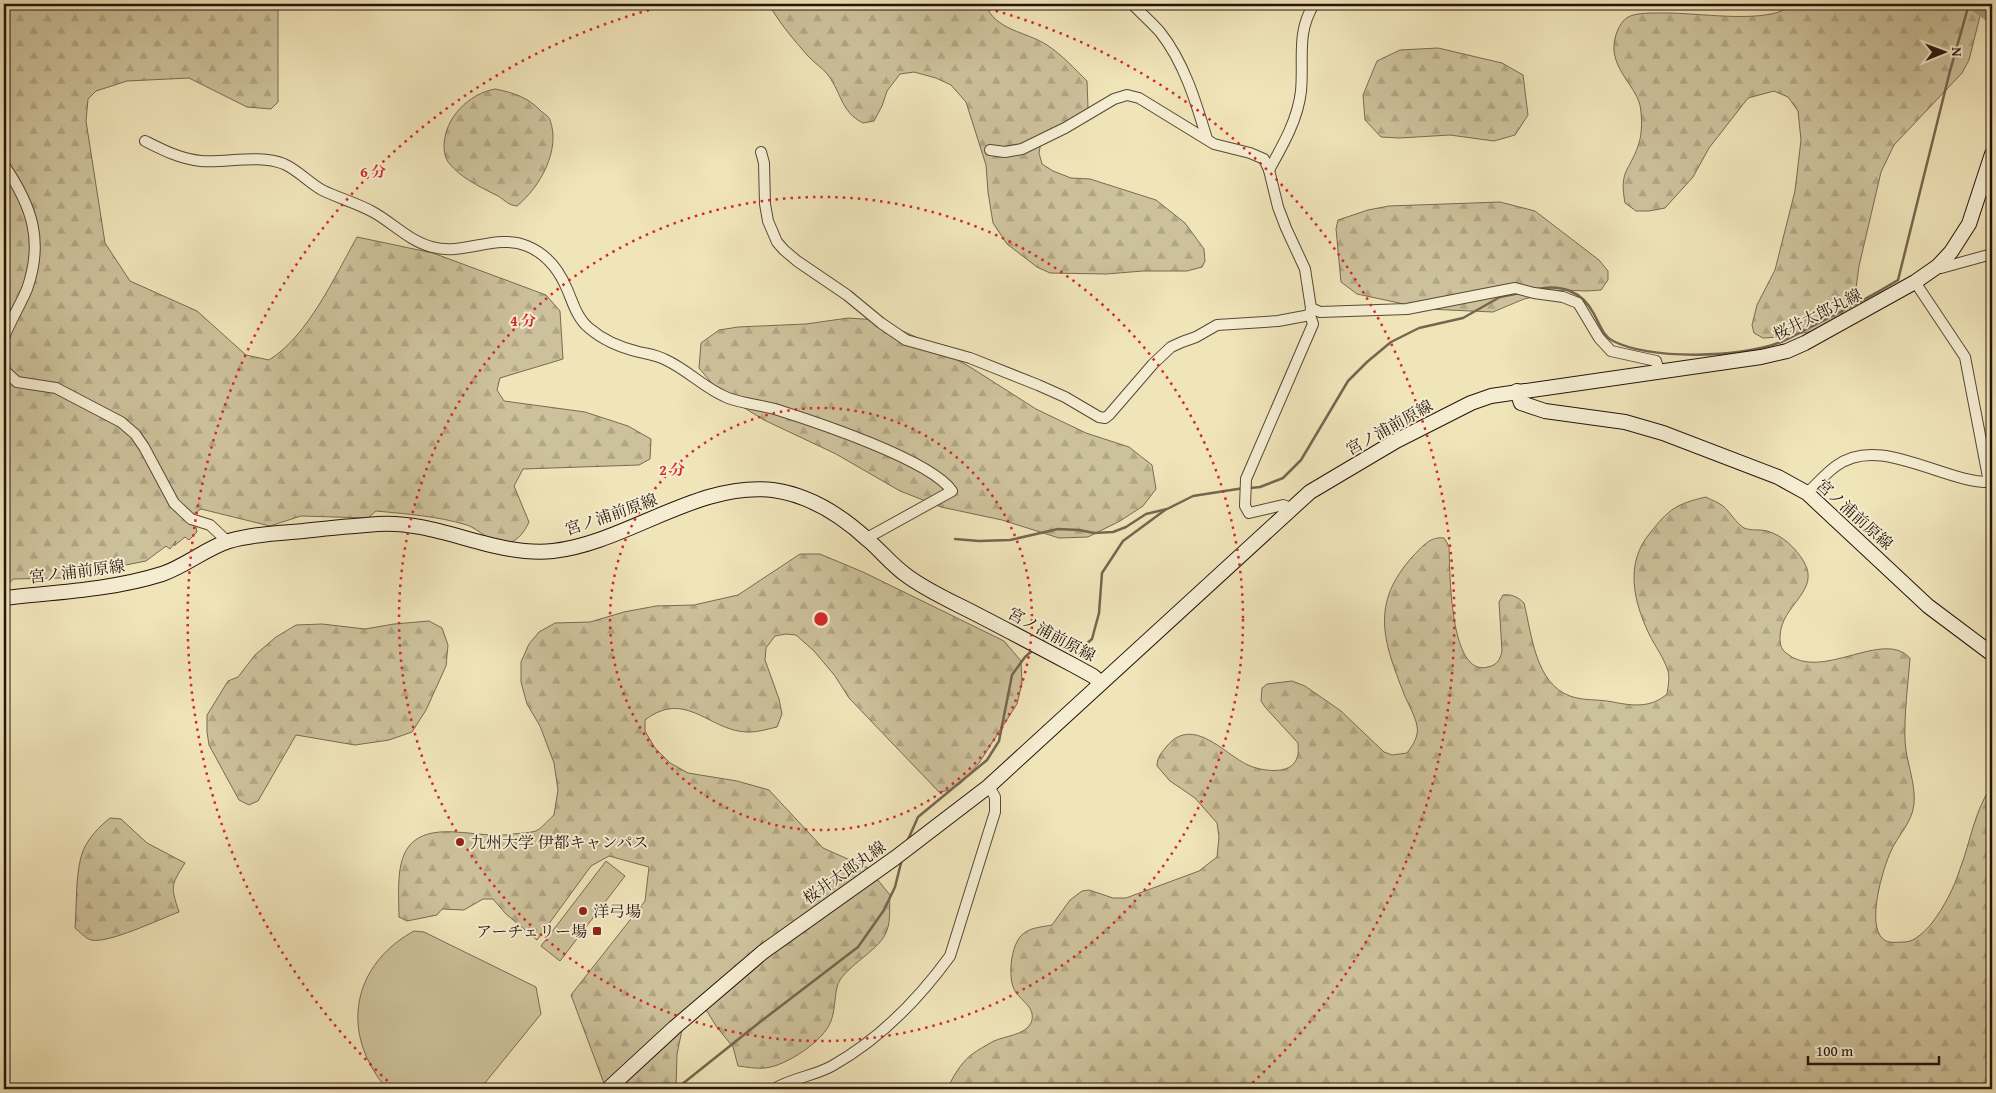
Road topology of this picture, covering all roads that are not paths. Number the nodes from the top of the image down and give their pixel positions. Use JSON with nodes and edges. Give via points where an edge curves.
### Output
{"nodes":[{"id":1,"x":1132,"y":4,"type":"edge"},
{"id":2,"x":1314,"y":4,"type":"edge"},
{"id":3,"x":1207,"y":139,"type":"junction"},
{"id":4,"x":144,"y":141,"type":"dead end"},
{"id":5,"x":990,"y":150,"type":"dead end"},
{"id":6,"x":761,"y":152,"type":"dead end"},
{"id":7,"x":1992,"y":154,"type":"edge"},
{"id":8,"x":4,"y":165,"type":"edge"},
{"id":9,"x":1269,"y":170,"type":"junction"},
{"id":10,"x":1992,"y":254,"type":"edge"},
{"id":11,"x":1938,"y":266,"type":"junction"},
{"id":12,"x":1915,"y":282,"type":"junction"},
{"id":13,"x":1310,"y":312,"type":"junction"},
{"id":14,"x":4,"y":338,"type":"edge"},
{"id":15,"x":4,"y":367,"type":"edge"},
{"id":16,"x":1658,"y":371,"type":"junction"},
{"id":17,"x":1517,"y":391,"type":"junction"},
{"id":18,"x":1990,"y":482,"type":"edge"},
{"id":19,"x":1807,"y":493,"type":"junction"},
{"id":20,"x":1291,"y":508,"type":"junction"},
{"id":21,"x":867,"y":538,"type":"junction"},
{"id":22,"x":227,"y":541,"type":"junction"},
{"id":23,"x":4,"y":598,"type":"edge"},
{"id":24,"x":1992,"y":654,"type":"edge"},
{"id":25,"x":1101,"y":683,"type":"junction"},
{"id":26,"x":989,"y":786,"type":"junction"},
{"id":27,"x":608,"y":1089,"type":"edge"},
{"id":28,"x":774,"y":1089,"type":"edge"}],
"edges":[{"from":1,"to":3,"type":"street","via":[[1160,32],[1172,50],[1185,75]]},
{"from":2,"to":9,"type":"street","via":[[1306,16],[1302,34],[1299,103],[1292,125]]},
{"from":3,"to":5,"type":"street","via":[[1127,94],[1022,149]]},
{"from":3,"to":9,"type":"street","via":[[1214,144],[1258,155]]},
{"from":4,"to":21,"type":"street","via":[[188,159],[264,160],[282,164],[322,190],[374,213],[399,231],[431,247],[460,250],[501,241],[525,245],[554,265],[579,316],[599,336],[622,347],[664,358],[727,397],[776,409],[893,453],[941,479],[952,491]]},
{"from":6,"to":13,"type":"street","via":[[770,226],[784,250],[797,261],[906,340],[970,358],[1038,385],[1099,417],[1109,415],[1153,364],[1182,342],[1217,325],[1278,321]]},
{"from":7,"to":11,"type":"main road","name":"桜井太郎丸線","via":[[1969,224]]},
{"from":8,"to":14,"type":"street","via":[[31,215],[35,232],[35,251],[26,289]]},
{"from":9,"to":13,"type":"street","via":[[1278,207],[1305,269]]},
{"from":10,"to":11,"type":"street","via":[[1941,268]]},
{"from":11,"to":12,"type":"main road","name":"桜井太郎丸線"},
{"from":12,"to":16,"type":"main road","name":"桜井太郎丸線","via":[[1787,351]]},
{"from":12,"to":18,"type":"street","via":[[1965,357]]},
{"from":13,"to":16,"type":"street","via":[[1407,309],[1515,288],[1564,297],[1578,303],[1599,338],[1611,351],[1656,361]]},
{"from":13,"to":20,"type":"street","via":[[1313,324],[1246,479],[1245,506],[1249,513],[1284,505]]},
{"from":15,"to":22,"type":"street","via":[[17,382],[56,388],[121,422],[144,447],[174,503],[191,519],[210,525]]},
{"from":16,"to":17,"type":"main road","name":"桜井太郎丸線"},
{"from":17,"to":19,"type":"main road","name":"宮ノ浦前原線","via":[[1521,403],[1544,411],[1625,422],[1663,433],[1778,477]]},
{"from":17,"to":20,"type":"main road","name":"宮ノ浦前原線","via":[[1471,403],[1396,441],[1310,492]]},
{"from":18,"to":19,"type":"street","via":[[1881,455],[1860,455],[1837,465]]},
{"from":19,"to":24,"type":"main road","name":"宮ノ浦前原線","via":[[1928,606]]},
{"from":20,"to":25,"type":"main road","name":"宮ノ浦前原線"},
{"from":21,"to":22,"type":"main road","name":"宮ノ浦前原線","via":[[834,513],[805,499],[772,490],[741,490],[714,495],[582,546],[554,551],[526,552],[410,524],[268,534]]},
{"from":21,"to":25,"type":"main road","name":"宮ノ浦前原線","via":[[904,574]]},
{"from":22,"to":23,"type":"main road","name":"宮ノ浦前原線","via":[[167,572],[140,581],[113,587]]},
{"from":25,"to":26,"type":"main road","name":"桜井太郎丸線"},
{"from":26,"to":27,"type":"main road","name":"桜井太郎丸線","via":[[763,952]]},
{"from":26,"to":28,"type":"street","via":[[995,812],[950,956],[938,974],[897,1019],[871,1039],[830,1066]]}]}
